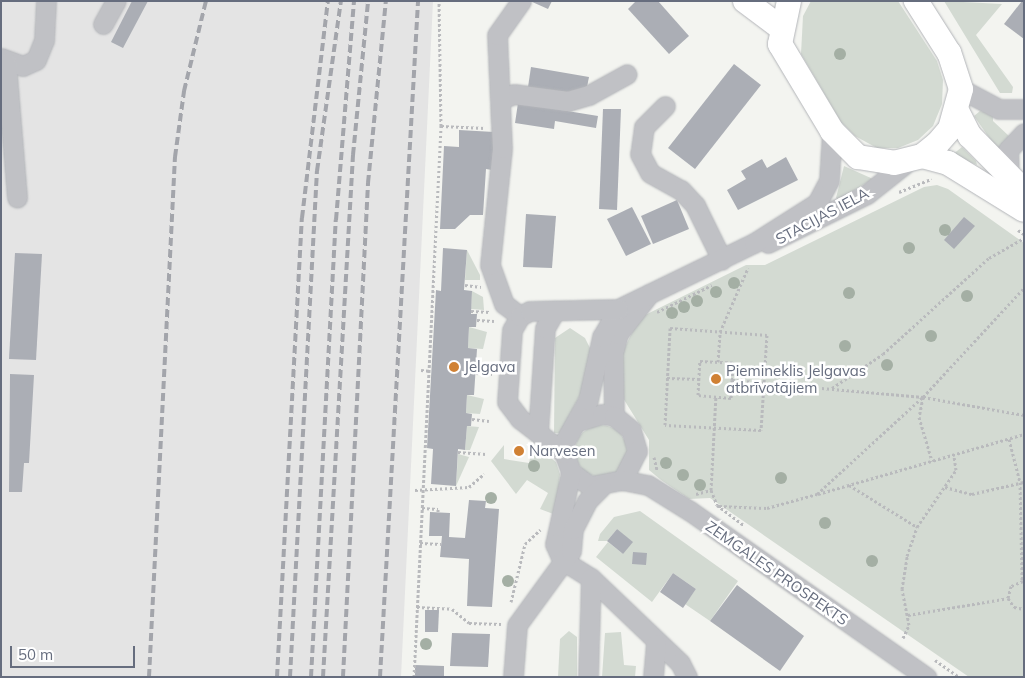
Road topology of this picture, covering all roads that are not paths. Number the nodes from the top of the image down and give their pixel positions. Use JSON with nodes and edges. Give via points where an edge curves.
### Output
{"nodes":[{"id":1,"x":46,"y":1,"type":"edge"},
{"id":2,"x":116,"y":1,"type":"edge"},
{"id":3,"x":521,"y":1,"type":"edge"},
{"id":4,"x":746,"y":1,"type":"edge"},
{"id":5,"x":788,"y":1,"type":"edge"},
{"id":6,"x":916,"y":1,"type":"edge"},
{"id":7,"x":103,"y":24,"type":"dead end"},
{"id":8,"x":781,"y":28,"type":"junction"},
{"id":9,"x":4,"y":60,"type":"edge"},
{"id":10,"x":626,"y":74,"type":"dead end"},
{"id":11,"x":502,"y":99,"type":"junction"},
{"id":12,"x":959,"y":100,"type":"junction"},
{"id":13,"x":665,"y":106,"type":"dead end"},
{"id":14,"x":1024,"y":109,"type":"edge"},
{"id":15,"x":832,"y":131,"type":"junction"},
{"id":16,"x":1024,"y":133,"type":"edge"},
{"id":17,"x":916,"y":158,"type":"junction"},
{"id":18,"x":1016,"y":183,"type":"edge"},
{"id":19,"x":17,"y":198,"type":"dead end"},
{"id":20,"x":1020,"y":219,"type":"edge"},
{"id":21,"x":754,"y":243,"type":"junction"},
{"id":22,"x":722,"y":260,"type":"junction"},
{"id":23,"x":652,"y":291,"type":"junction"},
{"id":24,"x":618,"y":309,"type":"junction"},
{"id":25,"x":555,"y":310,"type":"junction"},
{"id":26,"x":520,"y":316,"type":"junction"},
{"id":27,"x":614,"y":416,"type":"junction"},
{"id":28,"x":579,"y":421,"type":"junction"},
{"id":29,"x":538,"y":433,"type":"junction"},
{"id":30,"x":564,"y":453,"type":"junction"},
{"id":31,"x":571,"y":472,"type":"junction"},
{"id":32,"x":622,"y":480,"type":"junction"},
{"id":33,"x":601,"y":487,"type":"junction"},
{"id":34,"x":562,"y":560,"type":"junction"},
{"id":35,"x":591,"y":578,"type":"junction"},
{"id":36,"x":656,"y":644,"type":"junction"},
{"id":37,"x":513,"y":677,"type":"edge"},
{"id":38,"x":588,"y":677,"type":"edge"},
{"id":39,"x":653,"y":677,"type":"edge"},
{"id":40,"x":687,"y":677,"type":"edge"},
{"id":41,"x":926,"y":677,"type":"edge"}],
"edges":[{"from":1,"to":9,"type":"street","via":[[44,40],[36,60],[23,66]]},
{"from":2,"to":7,"type":"street"},
{"from":3,"to":11,"type":"street","via":[[496,35]]},
{"from":4,"to":8,"type":"main road"},
{"from":5,"to":8,"type":"main road"},
{"from":6,"to":12,"type":"main road","via":[[949,53]]},
{"from":8,"to":15,"type":"main road","via":[[786,61]]},
{"from":9,"to":19,"type":"street"},
{"from":10,"to":11,"type":"street","via":[[589,95],[568,100],[514,94]]},
{"from":11,"to":26,"type":"street","via":[[490,265],[504,304]]},
{"from":12,"to":14,"type":"street","via":[[999,110]]},
{"from":12,"to":17,"type":"main road","via":[[950,129]]},
{"from":12,"to":18,"type":"main road","via":[[970,136]]},
{"from":13,"to":22,"type":"street","via":[[644,127],[640,154],[650,173],[682,190],[695,205]]},
{"from":15,"to":17,"type":"main road","via":[[858,157],[873,162]]},
{"from":15,"to":21,"type":"street","via":[[829,180],[817,203]]},
{"from":16,"to":18,"type":"street","via":[[1008,150]]},
{"from":17,"to":20,"type":"main road","via":[[948,163]]},
{"from":17,"to":21,"type":"street","name":"STACIJAS IELA","via":[[867,194],[820,219],[770,243]]},
{"from":21,"to":22,"type":"street"},
{"from":22,"to":23,"type":"street"},
{"from":23,"to":24,"type":"street"},
{"from":23,"to":27,"type":"street","via":[[618,334],[613,353]]},
{"from":24,"to":25,"type":"street"},
{"from":24,"to":28,"type":"street","via":[[596,352],[593,384]]},
{"from":25,"to":26,"type":"street","via":[[530,311]]},
{"from":25,"to":29,"type":"street","via":[[546,328]]},
{"from":26,"to":29,"type":"street","via":[[512,330],[507,402]]},
{"from":27,"to":28,"type":"street","via":[[590,416]]},
{"from":27,"to":32,"type":"street","via":[[636,440],[635,462]]},
{"from":28,"to":30,"type":"street","via":[[565,441]]},
{"from":29,"to":30,"type":"street"},
{"from":30,"to":31,"type":"street"},
{"from":31,"to":33,"type":"street","via":[[579,481]]},
{"from":31,"to":34,"type":"street","via":[[555,544]]},
{"from":32,"to":33,"type":"street"},
{"from":32,"to":41,"type":"street","name":"ZEMGALES PROSPEKTS","via":[[648,485],[690,511]]},
{"from":33,"to":34,"type":"street","via":[[587,501],[572,529],[570,551]]},
{"from":34,"to":35,"type":"street"},
{"from":34,"to":37,"type":"street","via":[[517,625]]},
{"from":35,"to":36,"type":"street"},
{"from":35,"to":38,"type":"street"},
{"from":36,"to":39,"type":"street"},
{"from":36,"to":40,"type":"street","via":[[680,663]]}]}
